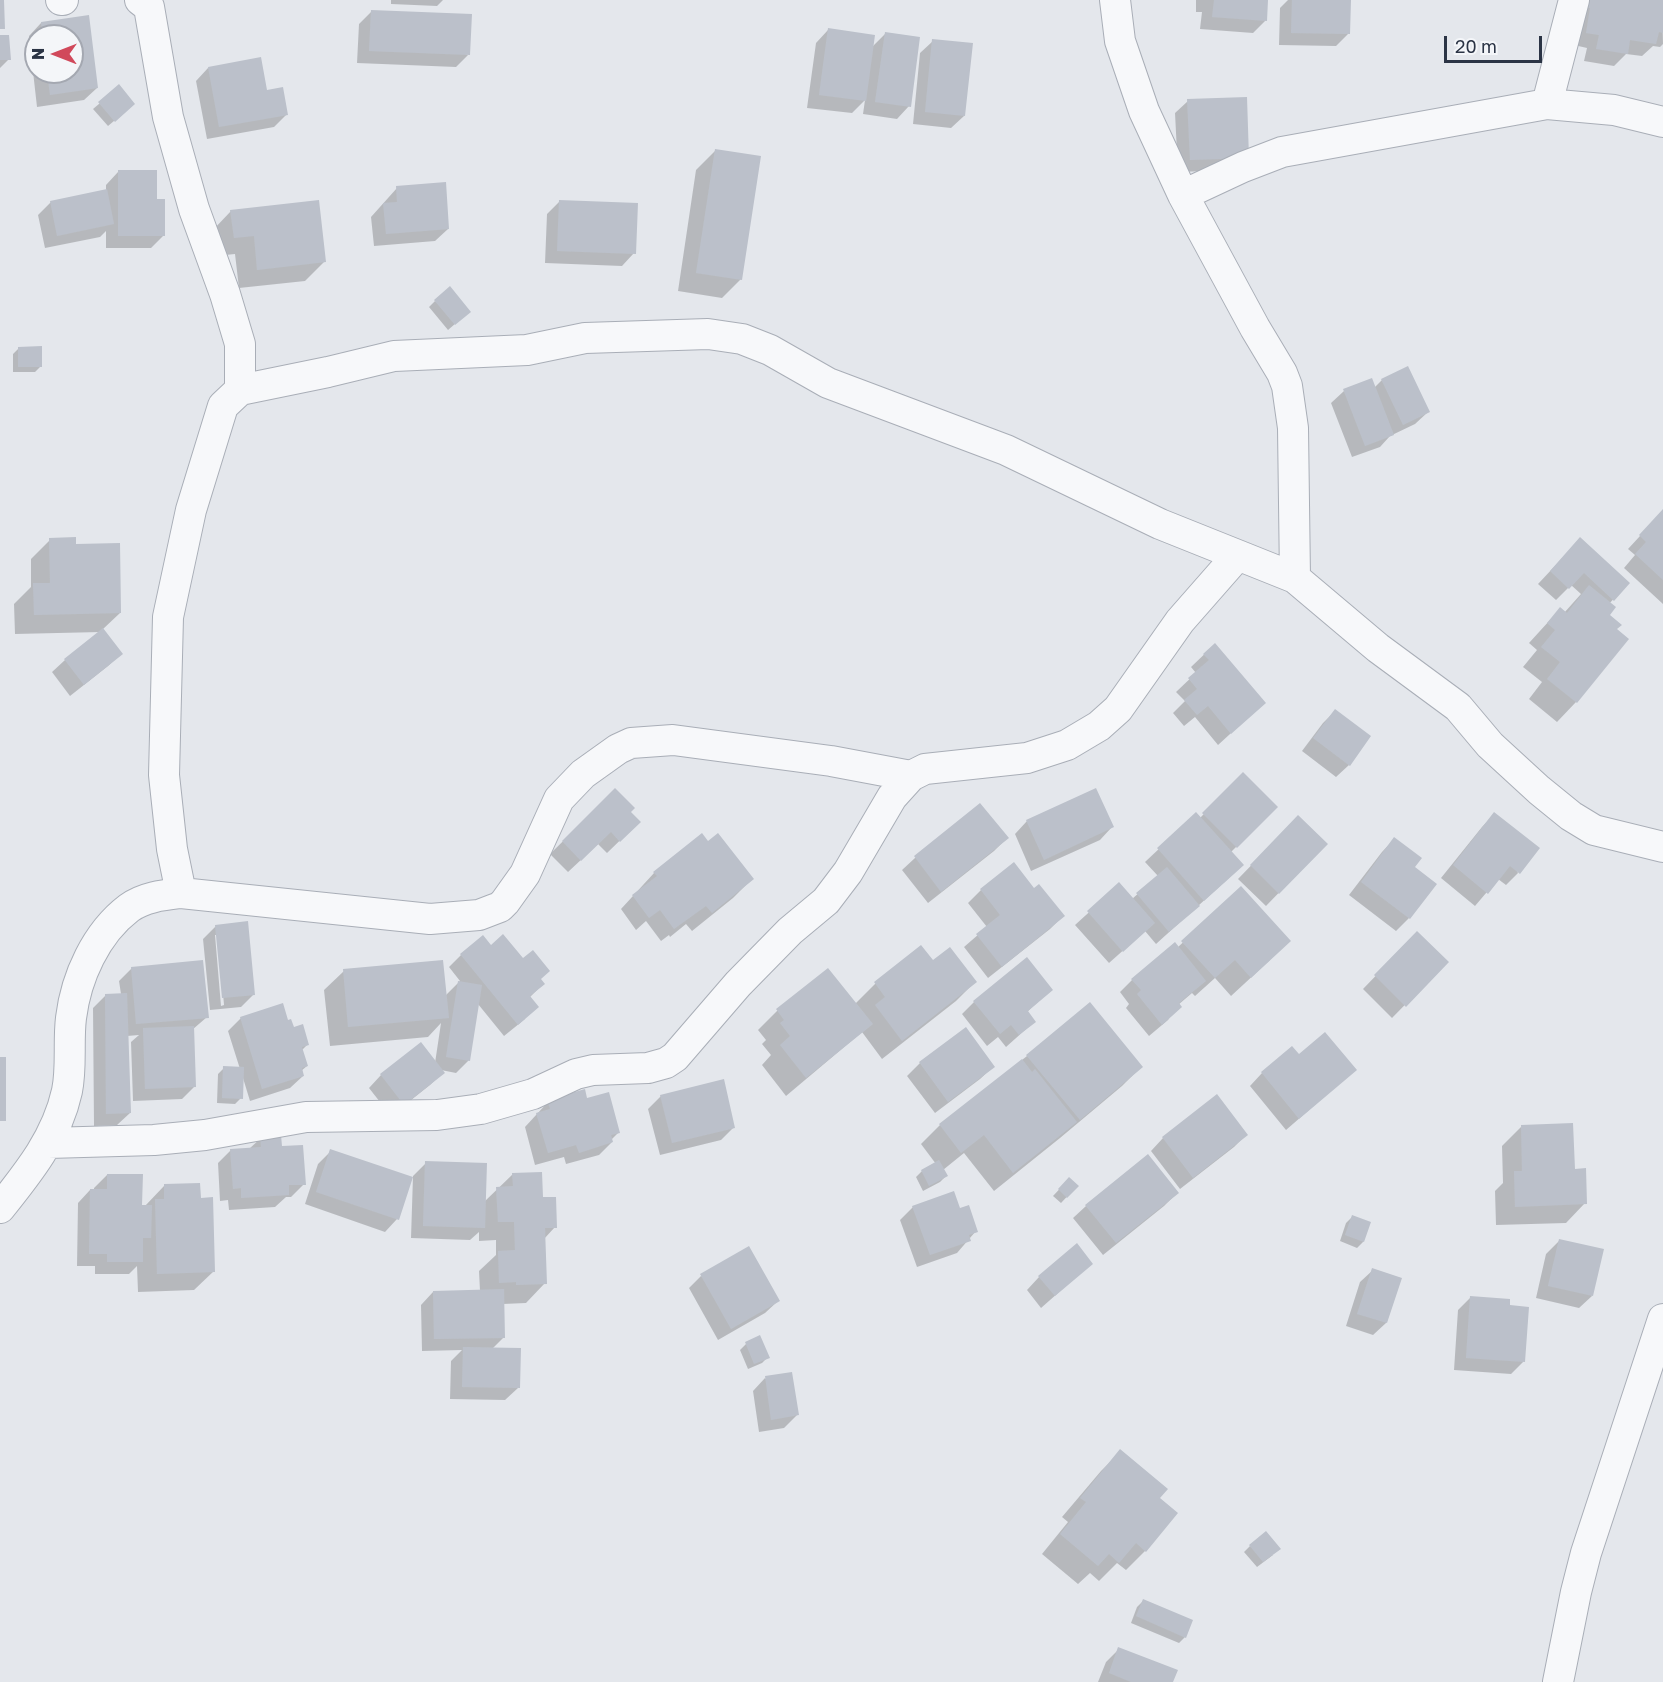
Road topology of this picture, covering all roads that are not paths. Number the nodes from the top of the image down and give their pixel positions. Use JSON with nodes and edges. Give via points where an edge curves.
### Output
{"nodes":[{"id":1,"x":140,"y":0,"type":"edge"},
{"id":2,"x":1115,"y":0,"type":"edge"},
{"id":3,"x":1574,"y":0,"type":"edge"},
{"id":4,"x":1547,"y":104,"type":"junction"},
{"id":5,"x":1663,"y":122,"type":"edge"},
{"id":6,"x":1183,"y":195,"type":"junction"},
{"id":7,"x":240,"y":390,"type":"junction"},
{"id":8,"x":1237,"y":556,"type":"junction"},
{"id":9,"x":1295,"y":578,"type":"junction"},
{"id":10,"x":911,"y":776,"type":"junction"},
{"id":11,"x":1663,"y":847,"type":"edge"},
{"id":12,"x":181,"y":893,"type":"junction"},
{"id":13,"x":48,"y":1143,"type":"junction"},
{"id":14,"x":0,"y":1208,"type":"edge"},
{"id":15,"x":1663,"y":1319,"type":"edge"},
{"id":16,"x":1558,"y":1682,"type":"edge"}],
"edges":[{"from":1,"to":7,"type":"street","via":[[149,7],[168,117],[194,209],[240,344]]},
{"from":2,"to":6,"type":"street","via":[[1120,41],[1144,111]]},
{"from":3,"to":4,"type":"street"},
{"from":4,"to":5,"type":"street","via":[[1614,110]]},
{"from":4,"to":6,"type":"street","via":[[1282,152]]},
{"from":6,"to":9,"type":"street","via":[[1287,386],[1293,428]]},
{"from":7,"to":8,"type":"street","via":[[394,356],[527,350],[585,338],[708,334],[742,339],[828,383],[1006,450],[1160,524]]},
{"from":7,"to":12,"type":"street","via":[[223,406],[191,510],[168,618],[164,775]]},
{"from":8,"to":9,"type":"street"},
{"from":8,"to":10,"type":"street","via":[[1180,621],[1118,709],[1099,726],[1067,744],[1028,758],[925,769]]},
{"from":9,"to":11,"type":"street","via":[[1378,648],[1458,707],[1490,744],[1571,816],[1594,831]]},
{"from":10,"to":12,"type":"street","via":[[673,740],[631,743],[583,774],[559,799],[525,874],[500,907],[479,915],[430,919]]},
{"from":10,"to":13,"type":"street","via":[[892,797],[848,872],[826,901],[789,931],[666,1063],[648,1068],[593,1070],[481,1109],[437,1115],[306,1117],[206,1135]]},
{"from":12,"to":13,"type":"street","via":[[144,900],[130,907],[102,934],[77,987],[66,1091]]},
{"from":13,"to":14,"type":"street"},
{"from":15,"to":16,"type":"street","via":[[1586,1553]]}]}
